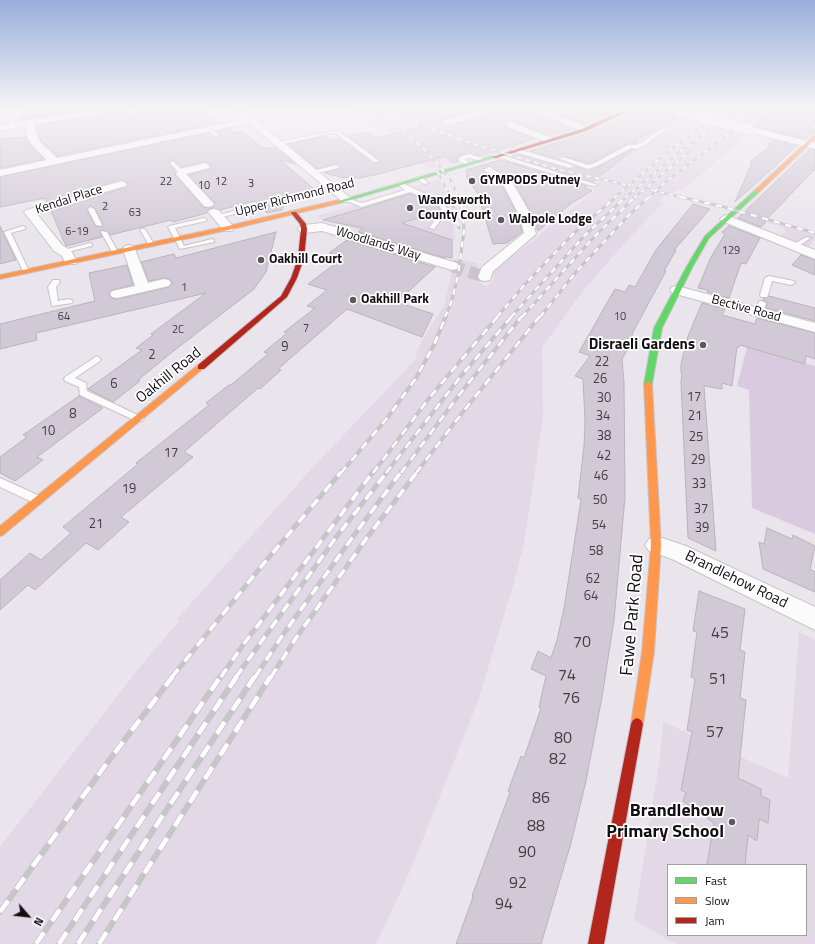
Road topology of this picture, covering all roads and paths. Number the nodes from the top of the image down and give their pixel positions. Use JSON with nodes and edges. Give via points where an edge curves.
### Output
{"nodes":[{"id":1,"x":43,"y":151,"type":"edge"},
{"id":2,"x":100,"y":151,"type":"edge"},
{"id":3,"x":288,"y":151,"type":"edge"},
{"id":4,"x":363,"y":151,"type":"edge"},
{"id":5,"x":510,"y":151,"type":"edge"},
{"id":6,"x":522,"y":151,"type":"edge"},
{"id":7,"x":529,"y":151,"type":"edge"},
{"id":8,"x":621,"y":151,"type":"edge"},
{"id":9,"x":804,"y":151,"type":"edge"},
{"id":10,"x":547,"y":154,"type":"dead end"},
{"id":11,"x":489,"y":157,"type":"junction"},
{"id":12,"x":563,"y":159,"type":"dead end"},
{"id":13,"x":376,"y":160,"type":"dead end"},
{"id":14,"x":54,"y":161,"type":"junction"},
{"id":15,"x":173,"y":163,"type":"dead end"},
{"id":16,"x":467,"y":164,"type":"junction"},
{"id":17,"x":205,"y":166,"type":"dead end"},
{"id":18,"x":336,"y":167,"type":"dead end"},
{"id":19,"x":489,"y":170,"type":"junction"},
{"id":20,"x":586,"y":170,"type":"dead end"},
{"id":21,"x":183,"y":171,"type":"junction"},
{"id":22,"x":0,"y":172,"type":"edge"},
{"id":23,"x":313,"y":172,"type":"junction"},
{"id":24,"x":122,"y":184,"type":"dead end"},
{"id":25,"x":595,"y":185,"type":"dead end"},
{"id":26,"x":403,"y":186,"type":"junction"},
{"id":27,"x":347,"y":200,"type":"junction"},
{"id":28,"x":91,"y":209,"type":"dead end"},
{"id":29,"x":249,"y":209,"type":"dead end"},
{"id":30,"x":214,"y":210,"type":"junction"},
{"id":31,"x":294,"y":213,"type":"junction"},
{"id":32,"x":726,"y":219,"type":"junction"},
{"id":33,"x":204,"y":220,"type":"dead end"},
{"id":34,"x":99,"y":225,"type":"dead end"},
{"id":35,"x":23,"y":228,"type":"dead end"},
{"id":36,"x":228,"y":228,"type":"junction"},
{"id":37,"x":432,"y":228,"type":"dead end"},
{"id":38,"x":304,"y":229,"type":"junction"},
{"id":39,"x":143,"y":230,"type":"dead end"},
{"id":40,"x":104,"y":232,"type":"dead end"},
{"id":41,"x":177,"y":238,"type":"junction"},
{"id":42,"x":808,"y":238,"type":"dead end"},
{"id":43,"x":212,"y":242,"type":"dead end"},
{"id":44,"x":151,"y":244,"type":"junction"},
{"id":45,"x":90,"y":245,"type":"dead end"},
{"id":46,"x":794,"y":246,"type":"junction"},
{"id":47,"x":129,"y":249,"type":"junction"},
{"id":48,"x":63,"y":251,"type":"junction"},
{"id":49,"x":115,"y":252,"type":"junction"},
{"id":50,"x":815,"y":255,"type":"edge"},
{"id":51,"x":71,"y":261,"type":"junction"},
{"id":52,"x":452,"y":266,"type":"tunnel mouth"},
{"id":53,"x":26,"y":271,"type":"junction"},
{"id":54,"x":0,"y":276,"type":"edge"},
{"id":55,"x":485,"y":277,"type":"dead end"},
{"id":56,"x":56,"y":282,"type":"dead end"},
{"id":57,"x":164,"y":283,"type":"dead end"},
{"id":58,"x":790,"y":283,"type":"dead end"},
{"id":59,"x":142,"y":288,"type":"junction"},
{"id":60,"x":677,"y":290,"type":"junction"},
{"id":61,"x":117,"y":294,"type":"dead end"},
{"id":62,"x":764,"y":295,"type":"dead end"},
{"id":63,"x":69,"y":301,"type":"dead end"},
{"id":64,"x":815,"y":328,"type":"edge"},
{"id":65,"x":97,"y":359,"type":"dead end"},
{"id":66,"x":139,"y":419,"type":"junction"},
{"id":67,"x":0,"y":482,"type":"edge"},
{"id":68,"x":38,"y":500,"type":"junction"},
{"id":69,"x":0,"y":532,"type":"edge"},
{"id":70,"x":656,"y":546,"type":"junction"},
{"id":71,"x":815,"y":619,"type":"edge"},
{"id":72,"x":600,"y":942,"type":"edge"}],
"edges":[{"from":1,"to":14,"type":"street"},
{"from":2,"to":14,"type":"street"},
{"from":3,"to":23,"type":"street"},
{"from":4,"to":13,"type":"lane"},
{"from":5,"to":11,"type":"main road","name":"Upper Richmond Road"},
{"from":6,"to":20,"type":"lane","via":[[550,162]]},
{"from":7,"to":10,"type":"lane"},
{"from":8,"to":12,"type":"lane","via":[[588,167]]},
{"from":9,"to":32,"type":"main road","name":"Fawe Park Road"},
{"from":11,"to":16,"type":"main road","name":"Upper Richmond Road"},
{"from":11,"to":19,"type":"street","via":[[500,163],[500,166]]},
{"from":11,"to":25,"type":"lane"},
{"from":14,"to":22,"type":"street"},
{"from":15,"to":21,"type":"lane"},
{"from":16,"to":19,"type":"street","via":[[477,169]]},
{"from":16,"to":26,"type":"main road","name":"Upper Richmond Road"},
{"from":17,"to":21,"type":"street"},
{"from":18,"to":23,"type":"lane"},
{"from":19,"to":55,"type":"street","via":[[507,182],[525,215],[530,234],[492,265]]},
{"from":21,"to":30,"type":"street","via":[[181,174]]},
{"from":23,"to":27,"type":"street"},
{"from":24,"to":48,"type":"street","name":"Kendal Place","via":[[30,212]]},
{"from":26,"to":27,"type":"main road","name":"Upper Richmond Road"},
{"from":26,"to":37,"type":"lane","via":[[442,203],[445,211]]},
{"from":27,"to":31,"type":"main road","name":"Upper Richmond Road"},
{"from":28,"to":34,"type":"lane"},
{"from":29,"to":30,"type":"lane"},
{"from":30,"to":36,"type":"street"},
{"from":31,"to":36,"type":"main road","name":"Upper Richmond Road"},
{"from":31,"to":38,"type":"main road"},
{"from":32,"to":46,"type":"street"},
{"from":32,"to":60,"type":"main road","name":"Fawe Park Road","via":[[707,237]]},
{"from":33,"to":41,"type":"lane","via":[[171,227]]},
{"from":35,"to":53,"type":"lane","via":[[7,232]]},
{"from":36,"to":41,"type":"main road","name":"Upper Richmond Road"},
{"from":38,"to":52,"type":"street","name":"Woodlands Way","via":[[322,227]]},
{"from":38,"to":66,"type":"main road","name":"Oakhill Road","via":[[299,264],[284,297]]},
{"from":39,"to":44,"type":"lane"},
{"from":40,"to":49,"type":"lane"},
{"from":41,"to":43,"type":"lane","via":[[182,248]]},
{"from":41,"to":44,"type":"main road","name":"Upper Richmond Road"},
{"from":42,"to":46,"type":"lane"},
{"from":44,"to":47,"type":"main road","name":"Upper Richmond Road"},
{"from":45,"to":48,"type":"lane"},
{"from":46,"to":50,"type":"street"},
{"from":47,"to":49,"type":"main road","name":"Upper Richmond Road"},
{"from":47,"to":59,"type":"street"},
{"from":48,"to":51,"type":"street","name":"Kendal Place"},
{"from":49,"to":51,"type":"main road","name":"Upper Richmond Road"},
{"from":51,"to":53,"type":"main road","name":"Upper Richmond Road"},
{"from":53,"to":54,"type":"main road","name":"Upper Richmond Road"},
{"from":56,"to":63,"type":"lane","via":[[52,287],[55,304]]},
{"from":57,"to":59,"type":"street"},
{"from":58,"to":62,"type":"lane","via":[[770,278]]},
{"from":59,"to":61,"type":"street"},
{"from":60,"to":64,"type":"street","name":"Bective Road","via":[[760,308]]},
{"from":60,"to":70,"type":"main road","name":"Fawe Park Road","via":[[658,328],[648,385]]},
{"from":65,"to":66,"type":"lane","via":[[68,379],[83,385],[83,393]]},
{"from":66,"to":68,"type":"main road","name":"Oakhill Road"},
{"from":67,"to":68,"type":"lane"},
{"from":68,"to":69,"type":"main road","name":"Oakhill Road"},
{"from":70,"to":71,"type":"street","name":"Brandlehow Road","via":[[678,552]]},
{"from":70,"to":72,"type":"main road","name":"Fawe Park Road","via":[[648,652]]}]}
